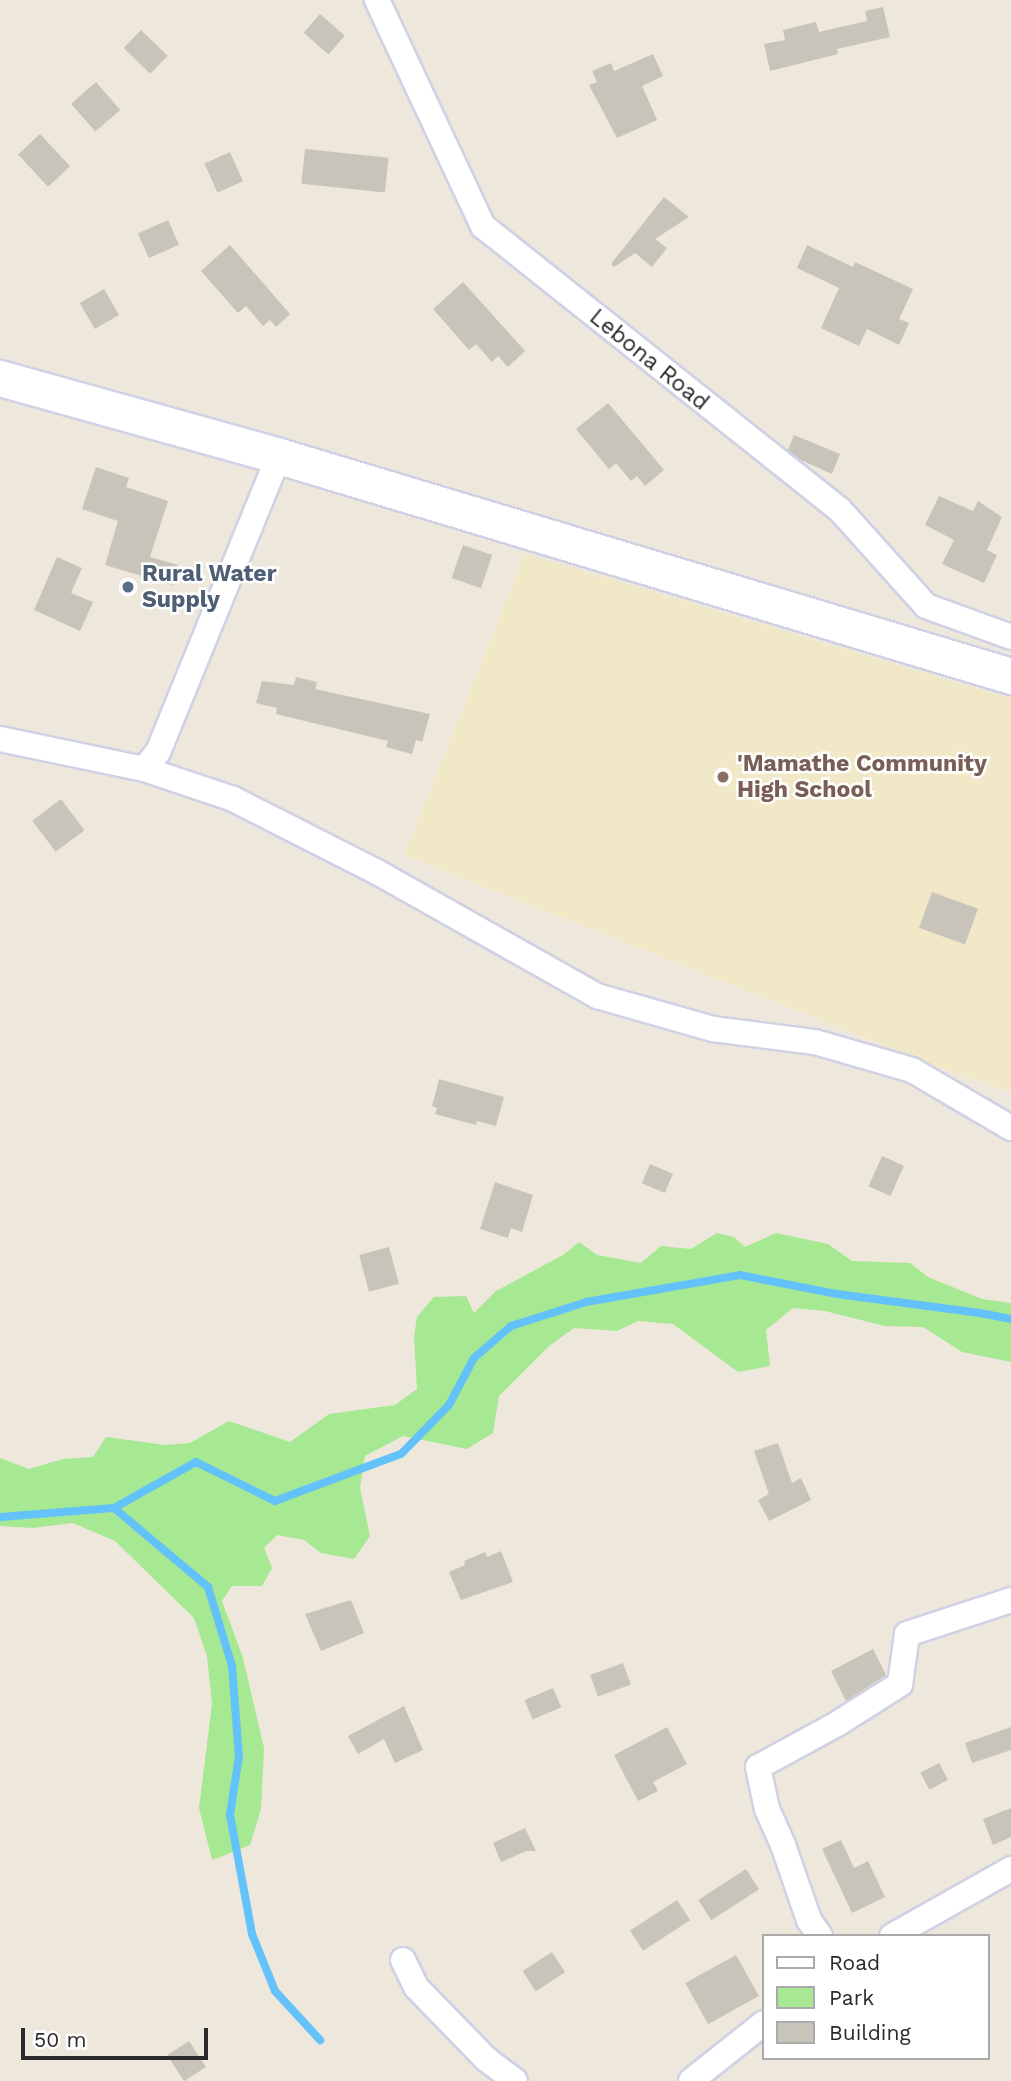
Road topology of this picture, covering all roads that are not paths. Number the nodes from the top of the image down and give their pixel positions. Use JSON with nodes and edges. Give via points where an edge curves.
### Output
{"nodes":[{"id":1,"x":383,"y":1,"type":"edge"},
{"id":2,"x":0,"y":378,"type":"edge"},
{"id":3,"x":279,"y":456,"type":"junction"},
{"id":4,"x":1011,"y":637,"type":"edge"},
{"id":5,"x":1011,"y":676,"type":"edge"},
{"id":6,"x":0,"y":739,"type":"edge"},
{"id":7,"x":144,"y":769,"type":"junction"},
{"id":8,"x":1011,"y":1128,"type":"edge"},
{"id":9,"x":1011,"y":1600,"type":"edge"},
{"id":10,"x":1011,"y":1869,"type":"edge"},
{"id":11,"x":819,"y":1934,"type":"edge"},
{"id":12,"x":896,"y":1934,"type":"edge"},
{"id":13,"x":403,"y":1960,"type":"dead end"},
{"id":14,"x":762,"y":2025,"type":"edge"},
{"id":15,"x":515,"y":2081,"type":"edge"},
{"id":16,"x":691,"y":2081,"type":"edge"}],
"edges":[{"from":1,"to":4,"type":"street","name":"Lebona Road","via":[[483,226],[840,510],[926,606]]},
{"from":2,"to":3,"type":"main road"},
{"from":3,"to":5,"type":"main road"},
{"from":3,"to":7,"type":"street","via":[[158,752]]},
{"from":6,"to":7,"type":"street"},
{"from":7,"to":8,"type":"street","via":[[233,799],[377,872],[597,996],[713,1028],[815,1042],[912,1070]]},
{"from":9,"to":11,"type":"street","via":[[908,1634],[900,1684],[758,1767],[767,1809],[809,1920]]},
{"from":10,"to":12,"type":"street"},
{"from":13,"to":15,"type":"street","via":[[416,1987],[486,2059]]},
{"from":14,"to":16,"type":"street"}]}
